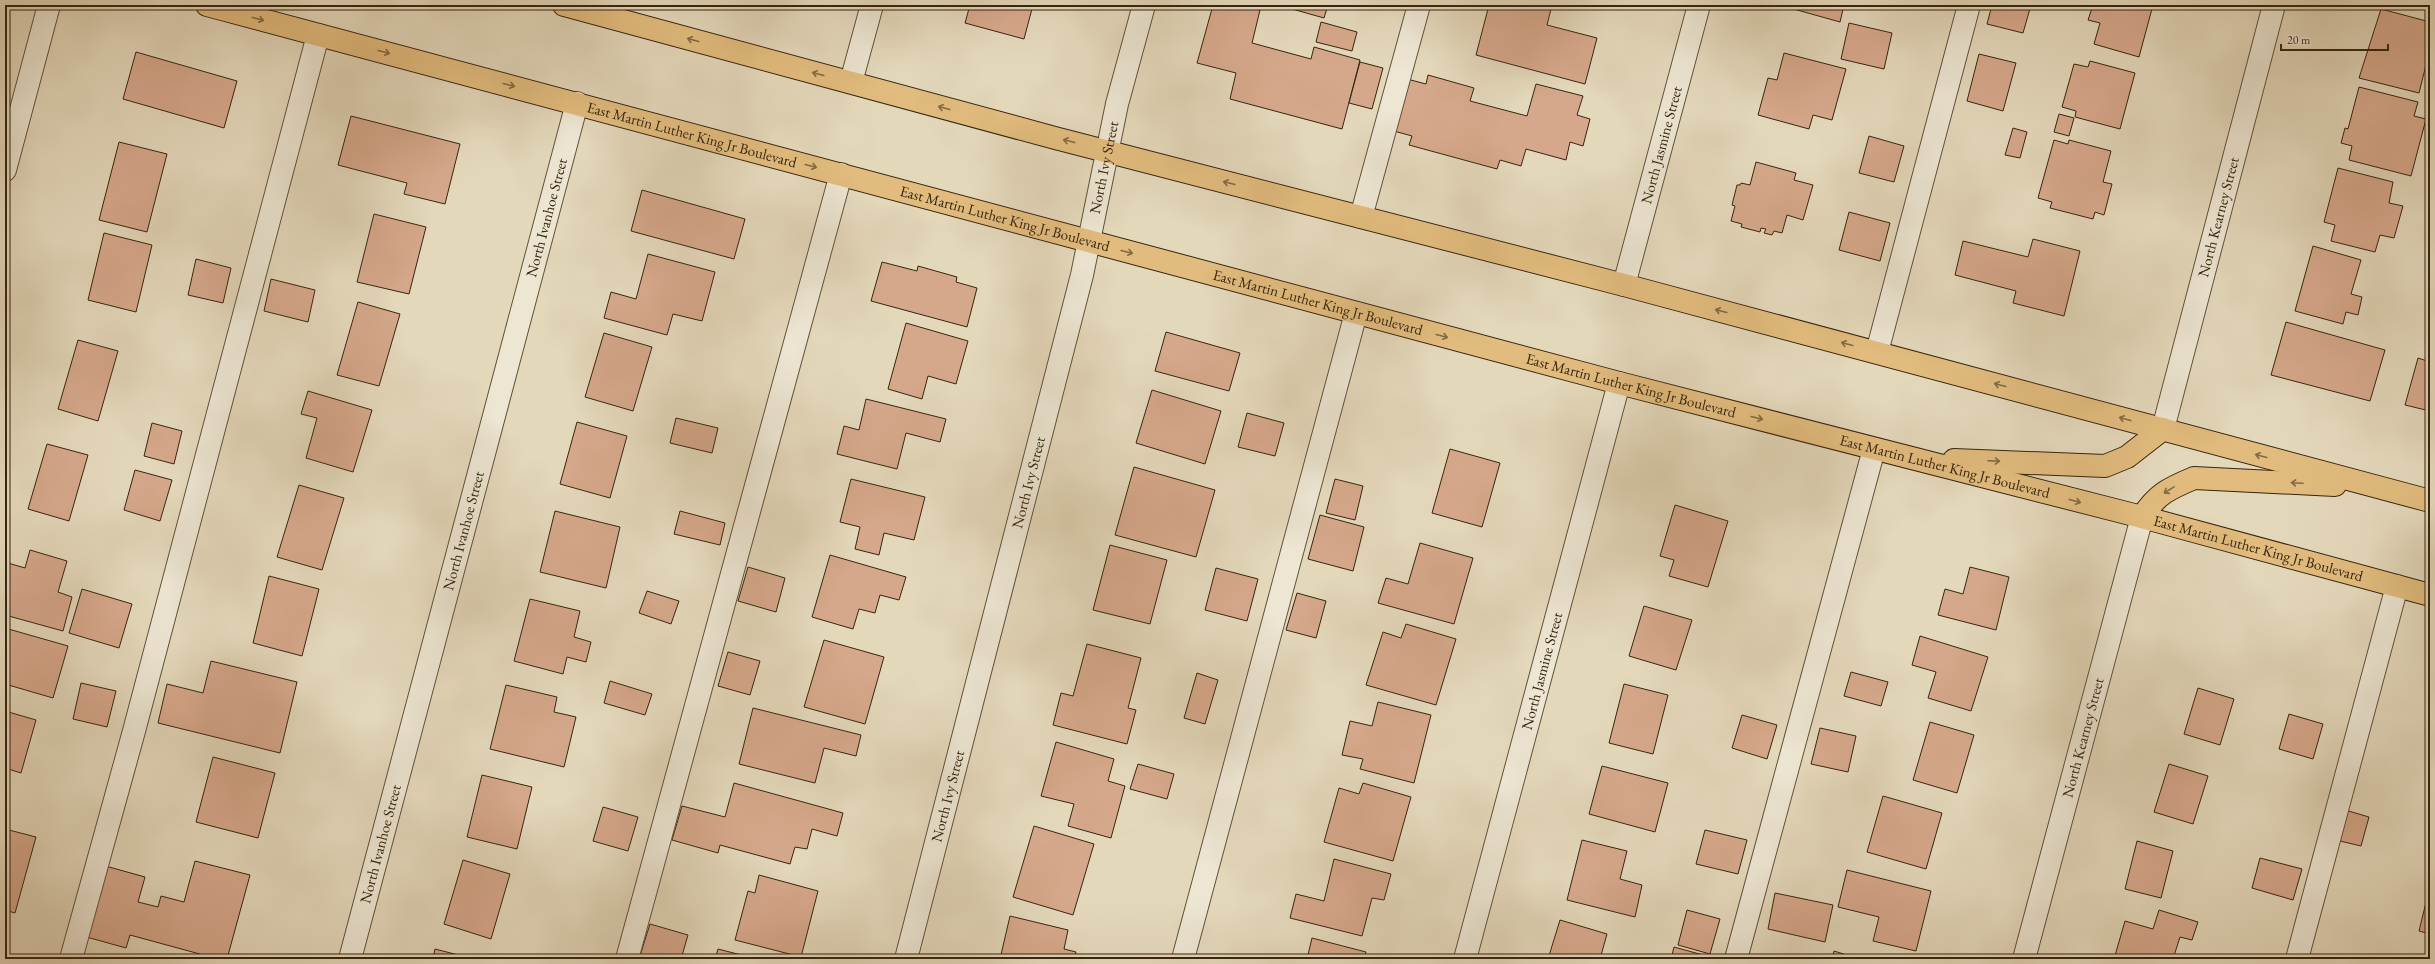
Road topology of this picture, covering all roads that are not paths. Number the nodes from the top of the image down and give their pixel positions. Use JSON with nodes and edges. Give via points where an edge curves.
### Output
{"nodes":[{"id":1,"x":49,"y":5,"type":"edge"},
{"id":2,"x":207,"y":5,"type":"edge"},
{"id":3,"x":564,"y":5,"type":"edge"},
{"id":4,"x":872,"y":5,"type":"edge"},
{"id":5,"x":1144,"y":5,"type":"edge"},
{"id":6,"x":1418,"y":5,"type":"edge"},
{"id":7,"x":1699,"y":5,"type":"edge"},
{"id":8,"x":1969,"y":5,"type":"edge"},
{"id":9,"x":2274,"y":5,"type":"edge"},
{"id":10,"x":596,"y":9,"type":"edge"},
{"id":11,"x":318,"y":35,"type":"junction"},
{"id":12,"x":851,"y":82,"type":"junction"},
{"id":13,"x":577,"y":103,"type":"junction"},
{"id":14,"x":1107,"y":150,"type":"junction"},
{"id":15,"x":5,"y":170,"type":"edge"},
{"id":16,"x":841,"y":174,"type":"junction"},
{"id":17,"x":1361,"y":217,"type":"junction"},
{"id":18,"x":1089,"y":242,"type":"junction"},
{"id":19,"x":1624,"y":285,"type":"junction"},
{"id":20,"x":1356,"y":313,"type":"junction"},
{"id":21,"x":1877,"y":352,"type":"junction"},
{"id":22,"x":1619,"y":383,"type":"junction"},
{"id":23,"x":2163,"y":429,"type":"junction"},
{"id":24,"x":1874,"y":449,"type":"junction"},
{"id":25,"x":1913,"y":458,"type":"junction"},
{"id":26,"x":2378,"y":487,"type":"junction"},
{"id":27,"x":2430,"y":501,"type":"edge"},
{"id":28,"x":2142,"y":517,"type":"junction"},
{"id":29,"x":2397,"y":586,"type":"junction"},
{"id":30,"x":2430,"y":595,"type":"edge"},
{"id":31,"x":71,"y":959,"type":"edge"},
{"id":32,"x":350,"y":959,"type":"edge"},
{"id":33,"x":627,"y":959,"type":"edge"},
{"id":34,"x":906,"y":959,"type":"edge"},
{"id":35,"x":1183,"y":959,"type":"edge"},
{"id":36,"x":1465,"y":959,"type":"edge"},
{"id":37,"x":1736,"y":959,"type":"edge"},
{"id":38,"x":2024,"y":959,"type":"edge"},
{"id":39,"x":2297,"y":959,"type":"edge"}],
"edges":[{"from":1,"to":15,"type":"street"},
{"from":2,"to":11,"type":"main road","name":"East Martin Luther King Jr Boulevard","one_way":true},
{"from":3,"to":10,"type":"main road"},
{"from":4,"to":12,"type":"street"},
{"from":5,"to":14,"type":"street","name":"North Ivy Street"},
{"from":6,"to":17,"type":"street"},
{"from":7,"to":19,"type":"street","name":"North Jasmine Street"},
{"from":8,"to":21,"type":"street"},
{"from":9,"to":23,"type":"street","name":"North Kearney Street"},
{"from":12,"to":10,"type":"main road","one_way":true},
{"from":11,"to":13,"type":"main road","name":"East Martin Luther King Jr Boulevard","one_way":true},
{"from":11,"to":31,"type":"street"},
{"from":14,"to":12,"type":"main road","one_way":true},
{"from":13,"to":16,"type":"main road","name":"East Martin Luther King Jr Boulevard","one_way":true},
{"from":13,"to":32,"type":"street","name":"North Ivanhoe Street"},
{"from":17,"to":14,"type":"main road","one_way":true},
{"from":14,"to":18,"type":"street","name":"North Ivy Street"},
{"from":16,"to":18,"type":"main road","name":"East Martin Luther King Jr Boulevard"},
{"from":16,"to":33,"type":"street"},
{"from":17,"to":19,"type":"main road"},
{"from":18,"to":20,"type":"main road","name":"East Martin Luther King Jr Boulevard","one_way":true},
{"from":18,"to":34,"type":"street","name":"North Ivy Street"},
{"from":21,"to":19,"type":"main road","one_way":true},
{"from":20,"to":22,"type":"main road","name":"East Martin Luther King Jr Boulevard","one_way":true},
{"from":20,"to":35,"type":"street"},
{"from":23,"to":21,"type":"main road","one_way":true},
{"from":22,"to":24,"type":"main road","name":"East Martin Luther King Jr Boulevard","one_way":true},
{"from":22,"to":36,"type":"street","name":"North Jasmine Street"},
{"from":25,"to":23,"type":"main road","one_way":true,"via":[[2105,466],[2127,457]]},
{"from":26,"to":23,"type":"main road","one_way":true},
{"from":24,"to":25,"type":"main road","name":"East Martin Luther King Jr Boulevard"},
{"from":24,"to":37,"type":"street"},
{"from":25,"to":28,"type":"main road","name":"East Martin Luther King Jr Boulevard","one_way":true},
{"from":26,"to":27,"type":"main road"},
{"from":26,"to":28,"type":"main road","one_way":true,"via":[[2194,478],[2153,500]]},
{"from":28,"to":29,"type":"main road","name":"East Martin Luther King Jr Boulevard"},
{"from":28,"to":38,"type":"street","name":"North Kearney Street"},
{"from":29,"to":30,"type":"main road","name":"East Martin Luther King Jr Boulevard"},
{"from":29,"to":39,"type":"street"}]}
